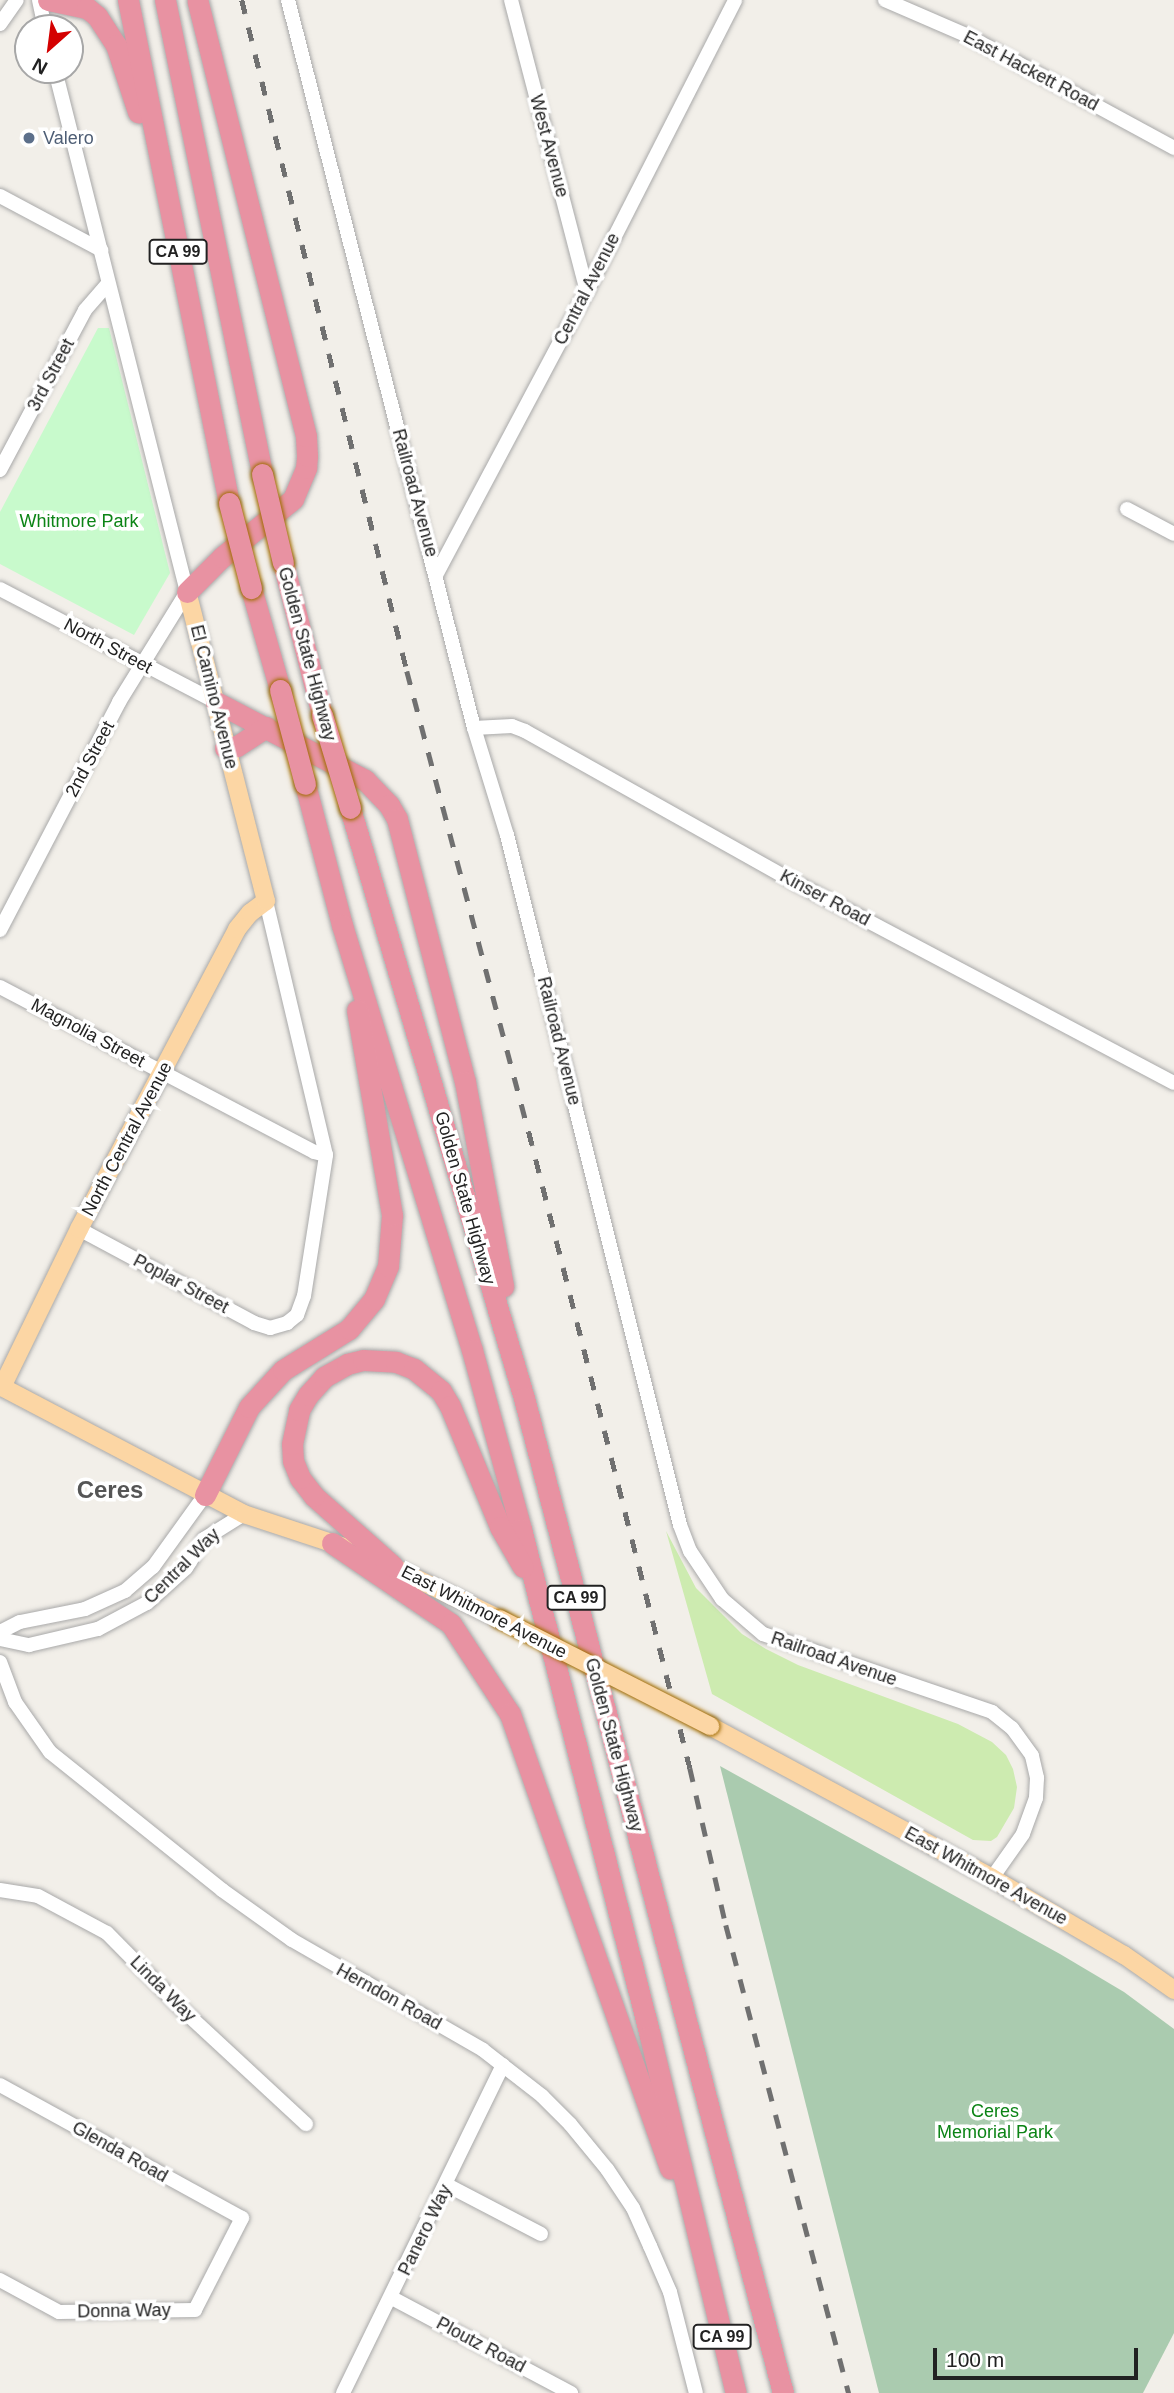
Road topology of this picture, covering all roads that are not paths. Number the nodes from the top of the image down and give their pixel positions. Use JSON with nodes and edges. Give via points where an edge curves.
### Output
{"nodes":[{"id":1,"x":17,"y":0,"type":"edge"},
{"id":2,"x":48,"y":0,"type":"edge"},
{"id":3,"x":128,"y":0,"type":"edge"},
{"id":4,"x":165,"y":0,"type":"edge"},
{"id":5,"x":197,"y":0,"type":"edge"},
{"id":6,"x":288,"y":0,"type":"edge"},
{"id":7,"x":511,"y":0,"type":"edge"},
{"id":8,"x":735,"y":0,"type":"edge"},
{"id":9,"x":885,"y":0,"type":"edge"},
{"id":10,"x":0,"y":24,"type":"edge"},
{"id":11,"x":59,"y":84,"type":"edge"},
{"id":12,"x":1174,"y":148,"type":"edge"},
{"id":13,"x":0,"y":196,"type":"edge"},
{"id":14,"x":173,"y":227,"type":"junction"},
{"id":15,"x":101,"y":250,"type":"junction"},
{"id":16,"x":108,"y":284,"type":"junction"},
{"id":17,"x":587,"y":291,"type":"junction"},
{"id":18,"x":0,"y":470,"type":"edge"},
{"id":19,"x":1127,"y":509,"type":"dead end"},
{"id":20,"x":1174,"y":534,"type":"edge"},
{"id":21,"x":436,"y":575,"type":"junction"},
{"id":22,"x":0,"y":590,"type":"edge"},
{"id":23,"x":187,"y":592,"type":"junction"},
{"id":24,"x":142,"y":664,"type":"junction"},
{"id":25,"x":216,"y":702,"type":"junction"},
{"id":26,"x":266,"y":727,"type":"junction"},
{"id":27,"x":474,"y":728,"type":"junction"},
{"id":28,"x":225,"y":747,"type":"junction"},
{"id":29,"x":266,"y":901,"type":"junction"},
{"id":30,"x":342,"y":925,"type":"junction"},
{"id":31,"x":0,"y":930,"type":"edge"},
{"id":32,"x":0,"y":987,"type":"edge"},
{"id":33,"x":162,"y":1073,"type":"junction"},
{"id":34,"x":1174,"y":1083,"type":"edge"},
{"id":35,"x":326,"y":1155,"type":"junction"},
{"id":36,"x":79,"y":1229,"type":"junction"},
{"id":37,"x":287,"y":1323,"type":"joint"},
{"id":38,"x":1,"y":1388,"type":"edge"},
{"id":39,"x":523,"y":1398,"type":"junction"},
{"id":40,"x":205,"y":1495,"type":"junction"},
{"id":41,"x":244,"y":1514,"type":"junction"},
{"id":42,"x":332,"y":1543,"type":"junction"},
{"id":43,"x":393,"y":1566,"type":"junction"},
{"id":44,"x":537,"y":1592,"type":"junction"},
{"id":45,"x":0,"y":1632,"type":"edge"},
{"id":46,"x":0,"y":1639,"type":"edge"},
{"id":47,"x":0,"y":1662,"type":"edge"},
{"id":48,"x":992,"y":1878,"type":"junction"},
{"id":49,"x":0,"y":1890,"type":"edge"},
{"id":50,"x":1174,"y":1990,"type":"edge"},
{"id":51,"x":503,"y":2065,"type":"junction"},
{"id":52,"x":0,"y":2085,"type":"edge"},
{"id":53,"x":306,"y":2124,"type":"dead end"},
{"id":54,"x":447,"y":2185,"type":"junction"},
{"id":55,"x":242,"y":2218,"type":"joint"},
{"id":56,"x":541,"y":2234,"type":"dead end"},
{"id":57,"x":0,"y":2280,"type":"edge"},
{"id":58,"x":709,"y":2280,"type":"junction"},
{"id":59,"x":392,"y":2298,"type":"junction"},
{"id":60,"x":343,"y":2393,"type":"edge"},
{"id":61,"x":571,"y":2393,"type":"edge"},
{"id":62,"x":696,"y":2393,"type":"edge"},
{"id":63,"x":736,"y":2393,"type":"edge"},
{"id":64,"x":783,"y":2393,"type":"edge"}],
"edges":[{"from":1,"to":10,"type":"street"},
{"from":2,"to":14,"type":"highway","via":[[87,8],[109,33],[124,67]]},
{"from":3,"to":14,"type":"highway","name":"Golden State Highway","number":"CA 99"},
{"from":4,"to":39,"type":"highway","name":"Golden State Highway","number":"CA 99","bridge":true,"via":[[283,563],[322,715]]},
{"from":5,"to":23,"type":"highway","via":[[306,436],[307,456],[293,499]]},
{"from":6,"to":21,"type":"street","name":"Railroad Avenue"},
{"from":7,"to":17,"type":"street","name":"West Avenue"},
{"from":8,"to":17,"type":"street","name":"Central Avenue"},
{"from":9,"to":12,"type":"street","name":"East Hackett Road","via":[[966,35]]},
{"from":11,"to":15,"type":"street","name":"El Camino Avenue"},
{"from":13,"to":15,"type":"street"},
{"from":14,"to":30,"type":"highway","name":"Golden State Highway","number":"CA 99","bridge":true,"via":[[229,503]]},
{"from":15,"to":16,"type":"street","name":"El Camino Avenue"},
{"from":16,"to":18,"type":"street","name":"3rd Street","via":[[85,310]]},
{"from":16,"to":23,"type":"street","name":"El Camino Avenue"},
{"from":17,"to":21,"type":"street","name":"Central Avenue"},
{"from":19,"to":20,"type":"street"},
{"from":21,"to":27,"type":"street","name":"Railroad Avenue"},
{"from":22,"to":24,"type":"street","name":"North Street"},
{"from":23,"to":24,"type":"street","name":"2nd Street"},
{"from":23,"to":25,"type":"main road","name":"El Camino Avenue"},
{"from":24,"to":25,"type":"street","name":"North Street"},
{"from":24,"to":31,"type":"street","name":"2nd Street"},
{"from":25,"to":26,"type":"highway"},
{"from":25,"to":28,"type":"main road","name":"El Camino Avenue"},
{"from":26,"to":28,"type":"highway","via":[[237,746]]},
{"from":26,"to":39,"type":"highway","via":[[365,780],[397,819],[465,1082]]},
{"from":27,"to":34,"type":"street","name":"Kinser Road","via":[[512,726],[525,731],[797,884]]},
{"from":27,"to":48,"type":"street","name":"Railroad Avenue","via":[[507,835],[690,1551],[722,1599],[763,1634],[992,1712],[1012,1728],[1032,1756],[1037,1798],[1023,1834]]},
{"from":28,"to":29,"type":"main road","name":"El Camino Avenue"},
{"from":29,"to":33,"type":"main road","name":"North Central Avenue","via":[[237,929]]},
{"from":29,"to":35,"type":"street","name":"El Camino Avenue"},
{"from":30,"to":40,"type":"highway","via":[[392,1215],[388,1266],[374,1298],[349,1329],[283,1370],[249,1407]]},
{"from":30,"to":44,"type":"highway","name":"Golden State Highway","number":"CA 99","via":[[472,1350]]},
{"from":32,"to":33,"type":"street","name":"Magnolia Street"},
{"from":33,"to":35,"type":"street","name":"Magnolia Street"},
{"from":33,"to":36,"type":"main road","name":"North Central Avenue"},
{"from":35,"to":37,"type":"street","name":"El Camino Avenue","via":[[304,1296],[297,1315]]},
{"from":36,"to":37,"type":"street","name":"Poplar Street","via":[[254,1323],[270,1328]]},
{"from":36,"to":38,"type":"main road","name":"North Central Avenue"},
{"from":38,"to":40,"type":"main road","name":"East Whitmore Avenue"},
{"from":39,"to":64,"type":"highway","name":"Golden State Highway","number":"CA 99"},
{"from":40,"to":41,"type":"main road","name":"East Whitmore Avenue"},
{"from":40,"to":45,"type":"street","name":"Central Way","via":[[153,1567],[125,1591],[85,1609],[20,1622]]},
{"from":41,"to":42,"type":"main road","name":"East Whitmore Avenue"},
{"from":41,"to":46,"type":"street","name":"Central Way","via":[[204,1539],[186,1567],[146,1603],[98,1629],[29,1645]]},
{"from":42,"to":43,"type":"main road","name":"East Whitmore Avenue"},
{"from":42,"to":58,"type":"highway","via":[[451,1624],[510,1714]]},
{"from":43,"to":44,"type":"highway","via":[[314,1496],[293,1461],[299,1410],[308,1395],[324,1377],[363,1360],[396,1362],[414,1369],[441,1391],[500,1527]]},
{"from":43,"to":48,"type":"main road","name":"East Whitmore Avenue","bridge":true,"via":[[709,1726]]},
{"from":44,"to":58,"type":"highway","name":"Golden State Highway","number":"CA 99"},
{"from":47,"to":51,"type":"street","name":"Herndon Road","via":[[15,1702],[50,1752],[312,1954],[454,2032]]},
{"from":48,"to":50,"type":"main road","name":"East Whitmore Avenue","via":[[1124,1955]]},
{"from":49,"to":53,"type":"street","name":"Linda Way","via":[[38,1896],[107,1933]]},
{"from":51,"to":54,"type":"street","name":"Panero Way"},
{"from":51,"to":62,"type":"street","name":"Herndon Road","via":[[570,2124],[633,2208],[670,2292]]},
{"from":52,"to":55,"type":"street","name":"Glenda Road"},
{"from":54,"to":56,"type":"street"},
{"from":54,"to":59,"type":"street","name":"Panero Way"},
{"from":55,"to":57,"type":"street","name":"Donna Way","via":[[195,2310],[59,2312]]},
{"from":58,"to":63,"type":"highway","name":"Golden State Highway","number":"CA 99"},
{"from":59,"to":60,"type":"street","name":"Panero Way"},
{"from":59,"to":61,"type":"street","name":"Ploutz Road"}]}
